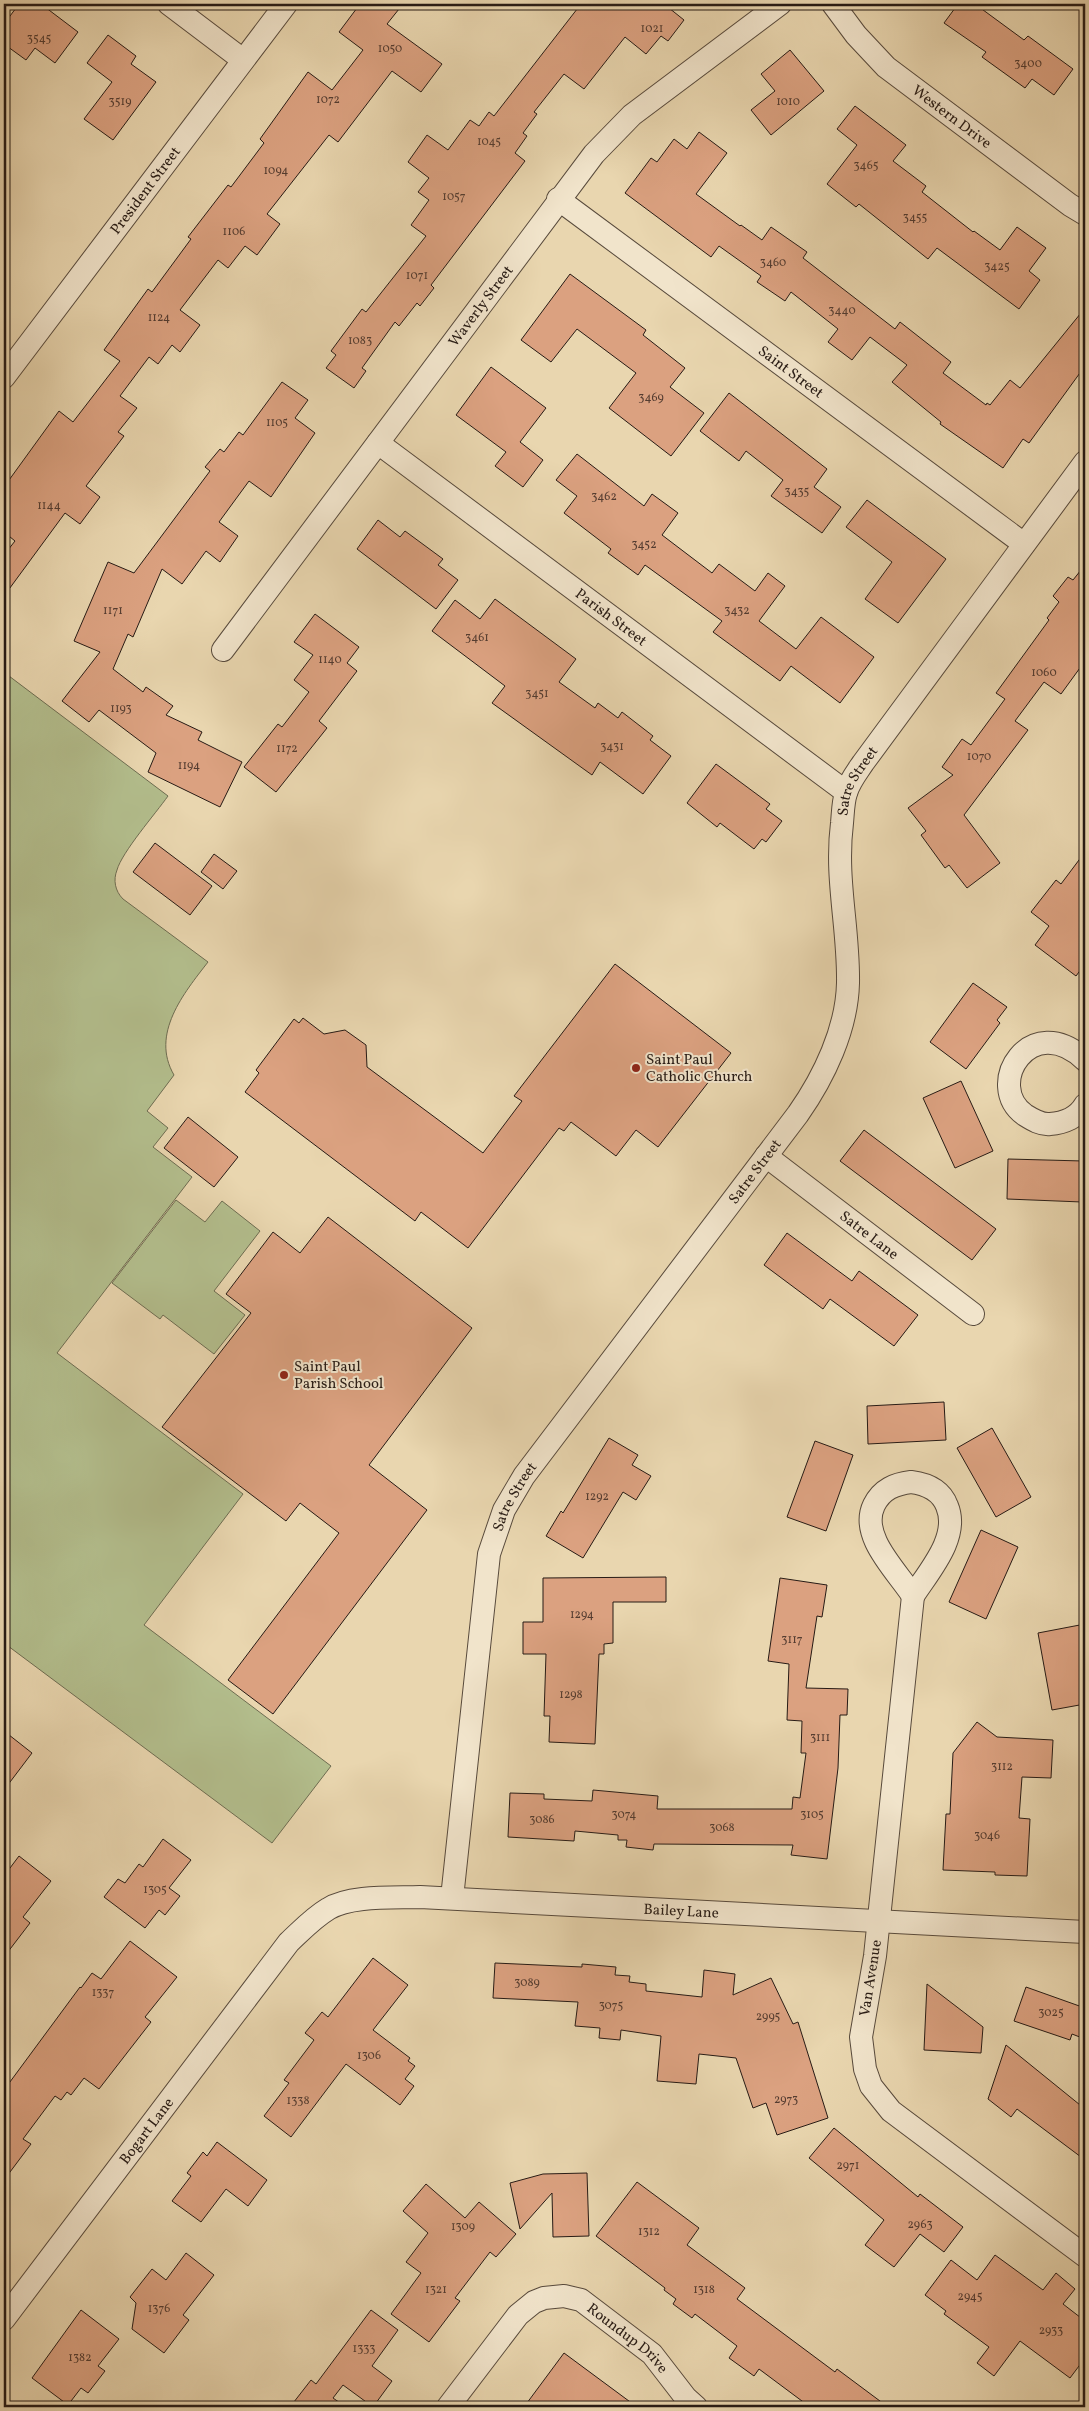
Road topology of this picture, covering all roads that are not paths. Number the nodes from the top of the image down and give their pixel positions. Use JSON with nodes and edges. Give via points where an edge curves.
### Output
{"nodes":[{"id":1,"x":169,"y":4,"type":"edge"},
{"id":2,"x":286,"y":4,"type":"edge"},
{"id":3,"x":780,"y":4,"type":"edge"},
{"id":4,"x":833,"y":4,"type":"edge"},
{"id":5,"x":243,"y":60,"type":"junction"},
{"id":6,"x":558,"y":199,"type":"junction"},
{"id":7,"x":1085,"y":214,"type":"edge"},
{"id":8,"x":4,"y":377,"type":"edge"},
{"id":9,"x":378,"y":443,"type":"junction"},
{"id":10,"x":1085,"y":462,"type":"edge"},
{"id":11,"x":1024,"y":544,"type":"junction"},
{"id":12,"x":223,"y":650,"type":"dead end"},
{"id":13,"x":846,"y":792,"type":"junction"},
{"id":14,"x":1085,"y":1060,"type":"edge"},
{"id":15,"x":1085,"y":1105,"type":"edge"},
{"id":16,"x":766,"y":1156,"type":"junction"},
{"id":17,"x":973,"y":1314,"type":"dead end"},
{"id":18,"x":913,"y":1596,"type":"junction"},
{"id":19,"x":452,"y":1898,"type":"junction"},
{"id":20,"x":878,"y":1920,"type":"junction"},
{"id":21,"x":1085,"y":1932,"type":"edge"},
{"id":22,"x":289,"y":1942,"type":"joint"},
{"id":23,"x":1085,"y":2256,"type":"edge"},
{"id":24,"x":4,"y":2319,"type":"edge"},
{"id":25,"x":448,"y":2407,"type":"edge"},
{"id":26,"x":696,"y":2407,"type":"edge"}],
"edges":[{"from":1,"to":5,"type":"street"},
{"from":2,"to":5,"type":"street","name":"President Street"},
{"from":3,"to":6,"type":"street","name":"Waverly Street","via":[[632,115],[598,148]]},
{"from":4,"to":7,"type":"street","name":"Western Drive","via":[[886,67]]},
{"from":5,"to":8,"type":"street","name":"President Street"},
{"from":6,"to":9,"type":"street","name":"Waverly Street"},
{"from":6,"to":11,"type":"street","name":"Saint Street"},
{"from":9,"to":12,"type":"street","name":"Waverly Street"},
{"from":9,"to":13,"type":"street","name":"Parish Street"},
{"from":10,"to":11,"type":"street","name":"Satre Street"},
{"from":11,"to":13,"type":"street","name":"Satre Street","via":[[863,763]]},
{"from":13,"to":16,"type":"street","name":"Satre Street","via":[[839,873],[847,958],[846,1004],[834,1045],[817,1083]]},
{"from":14,"to":15,"type":"street","via":[[1074,1049],[1061,1043],[1035,1045],[1014,1063],[1009,1089],[1022,1112],[1046,1124],[1060,1124]]},
{"from":16,"to":17,"type":"street","name":"Satre Lane"},
{"from":16,"to":19,"type":"street","name":"Satre Street","via":[[548,1442],[504,1510],[489,1554]]},
{"from":18,"to":18,"type":"street","via":[[947,1540],[951,1527],[945,1501],[924,1484],[911,1482],[898,1484],[882,1494],[872,1511],[870,1524],[879,1548]]},
{"from":18,"to":20,"type":"street","name":"Van Avenue"},
{"from":19,"to":20,"type":"street","name":"Bailey Lane"},
{"from":19,"to":22,"type":"street","name":"Bailey Lane","via":[[377,1898],[345,1903],[329,1908]]},
{"from":20,"to":21,"type":"street","name":"Bailey Lane"},
{"from":20,"to":23,"type":"street","name":"Van Avenue","via":[[861,2037],[865,2069],[880,2100],[903,2121]]},
{"from":22,"to":24,"type":"street","name":"Bogart Lane"},
{"from":25,"to":26,"type":"street","name":"Roundup Drive","via":[[518,2315],[534,2302],[564,2296],[581,2300],[655,2357]]}]}
